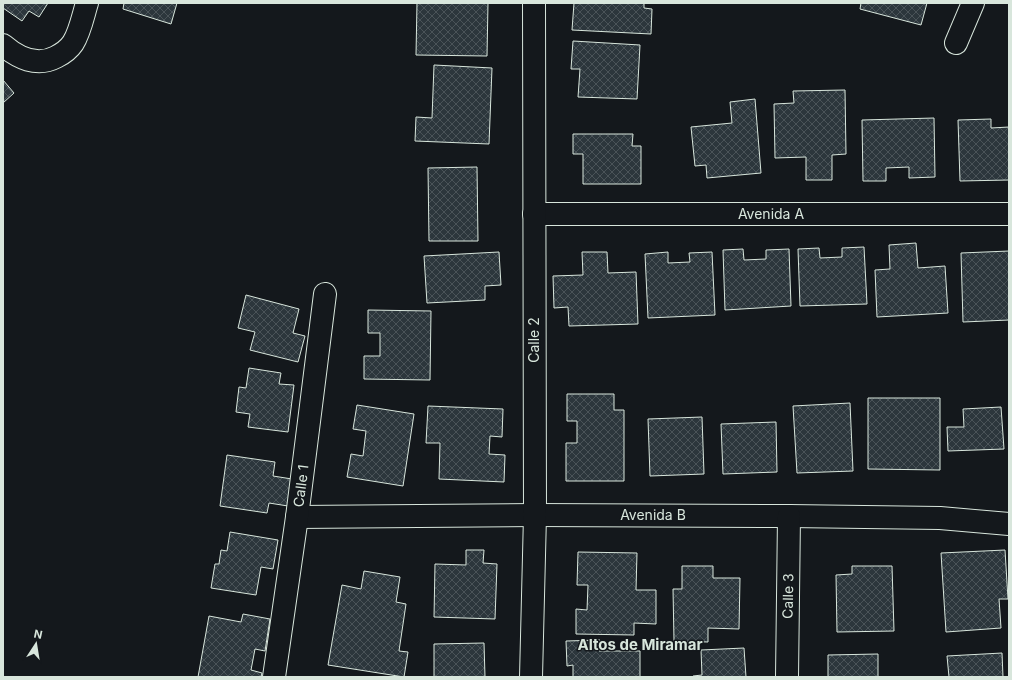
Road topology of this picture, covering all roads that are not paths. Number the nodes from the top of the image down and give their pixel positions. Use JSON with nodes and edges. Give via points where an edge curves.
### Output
{"nodes":[{"id":1,"x":87,"y":3,"type":"edge"},
{"id":2,"x":534,"y":3,"type":"edge"},
{"id":3,"x":973,"y":3,"type":"edge"},
{"id":4,"x":956,"y":43,"type":"dead end"},
{"id":5,"x":3,"y":45,"type":"edge"},
{"id":6,"x":534,"y":214,"type":"junction"},
{"id":7,"x":1009,"y":214,"type":"edge"},
{"id":8,"x":324,"y":294,"type":"dead end"},
{"id":9,"x":535,"y":515,"type":"junction"},
{"id":10,"x":789,"y":516,"type":"junction"},
{"id":11,"x":297,"y":517,"type":"junction"},
{"id":12,"x":1009,"y":524,"type":"edge"},
{"id":13,"x":274,"y":677,"type":"edge"},
{"id":14,"x":531,"y":677,"type":"edge"},
{"id":15,"x":788,"y":677,"type":"edge"}],
"edges":[{"from":1,"to":5,"type":"street","via":[[72,45],[50,60],[37,62],[24,59],[12,54]]},
{"from":2,"to":6,"type":"street","name":"Calle 2"},
{"from":3,"to":4,"type":"street"},
{"from":6,"to":7,"type":"street","name":"Avenida A"},
{"from":6,"to":9,"type":"street","name":"Calle 2"},
{"from":8,"to":11,"type":"street","name":"Calle 1"},
{"from":9,"to":10,"type":"street","name":"Avenida B"},
{"from":9,"to":11,"type":"street","name":"Avenida B"},
{"from":9,"to":14,"type":"street","name":"Calle 2"},
{"from":10,"to":12,"type":"street","name":"Avenida B","via":[[940,518]]},
{"from":10,"to":15,"type":"street","name":"Calle 3"},
{"from":11,"to":13,"type":"street","name":"Calle 1"}]}
